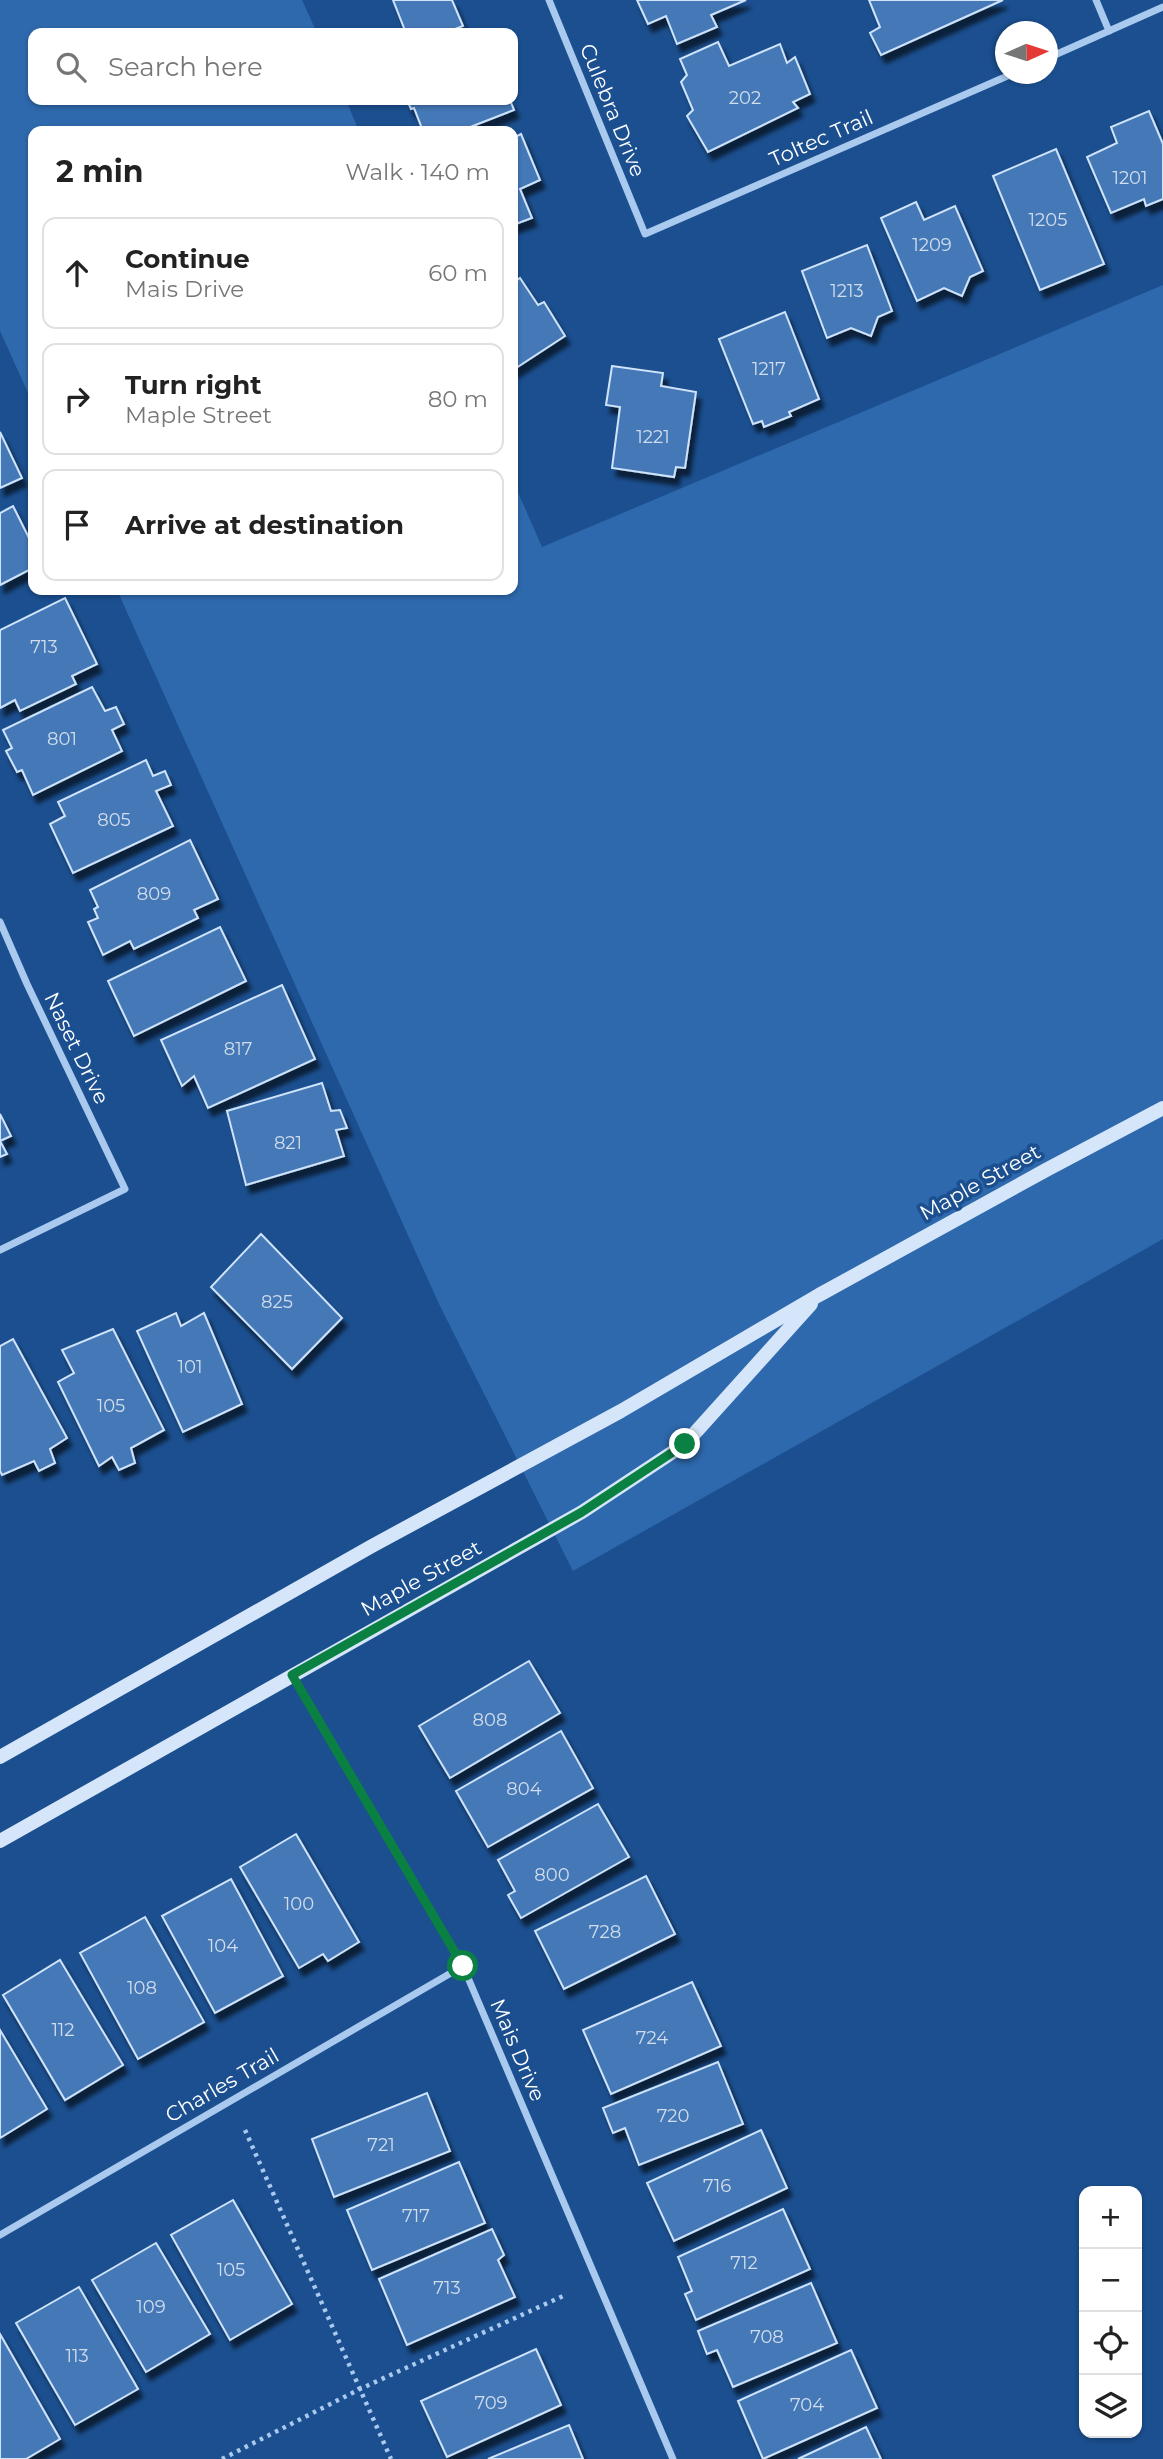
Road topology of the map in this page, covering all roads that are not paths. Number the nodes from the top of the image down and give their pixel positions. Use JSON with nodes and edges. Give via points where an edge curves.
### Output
{"nodes":[{"id":1,"x":549,"y":0,"type":"edge"},
{"id":2,"x":1096,"y":0,"type":"edge"},
{"id":3,"x":1163,"y":7,"type":"edge"},
{"id":4,"x":1110,"y":31,"type":"junction"},
{"id":5,"x":1058,"y":54,"type":"edge"},
{"id":6,"x":995,"y":81,"type":"edge"},
{"id":7,"x":645,"y":234,"type":"joint"},
{"id":8,"x":0,"y":922,"type":"edge"},
{"id":9,"x":1163,"y":1108,"type":"edge"},
{"id":10,"x":0,"y":1250,"type":"edge"},
{"id":11,"x":819,"y":1295,"type":"junction"},
{"id":12,"x":292,"y":1675,"type":"junction"},
{"id":13,"x":0,"y":1757,"type":"edge"},
{"id":14,"x":0,"y":1841,"type":"edge"},
{"id":15,"x":463,"y":1966,"type":"junction"},
{"id":16,"x":0,"y":2235,"type":"edge"},
{"id":17,"x":673,"y":2459,"type":"edge"}],
"edges":[{"from":1,"to":7,"type":"street","name":"Culebra Drive"},
{"from":2,"to":4,"type":"street"},
{"from":3,"to":4,"type":"street"},
{"from":4,"to":5,"type":"street"},
{"from":6,"to":7,"type":"street","name":"Toltec Trail"},
{"from":8,"to":10,"type":"street","name":"Naset Drive","via":[[125,1189]]},
{"from":9,"to":11,"type":"street","name":"Maple Street"},
{"from":11,"to":12,"type":"street","name":"Maple Street","via":[[685,1444],[582,1512]]},
{"from":11,"to":13,"type":"street","name":"Maple Street","via":[[621,1411]]},
{"from":12,"to":14,"type":"street","name":"Maple Street"},
{"from":12,"to":15,"type":"street","name":"Mais Drive"},
{"from":15,"to":16,"type":"street","name":"Charles Trail"},
{"from":15,"to":17,"type":"street","name":"Mais Drive"}]}
